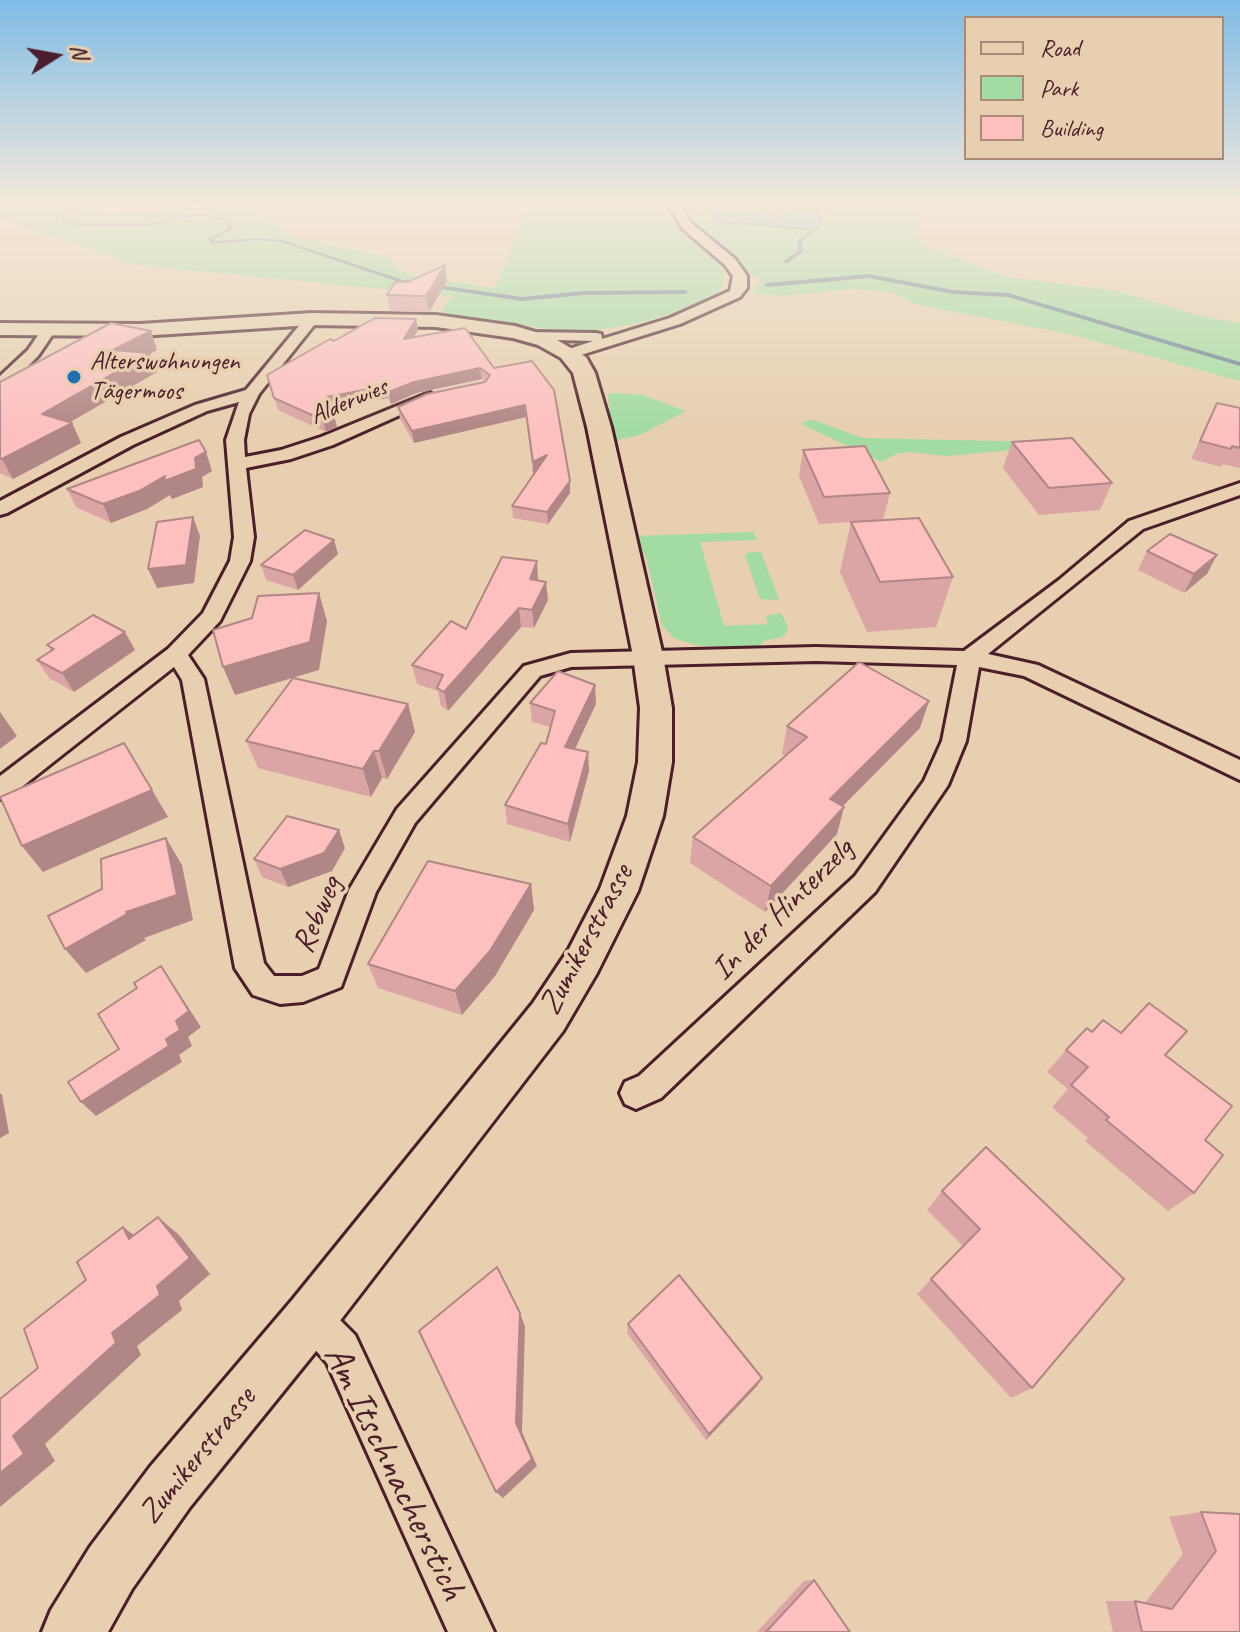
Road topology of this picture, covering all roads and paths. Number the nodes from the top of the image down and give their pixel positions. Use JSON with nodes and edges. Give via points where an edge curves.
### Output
{"nodes":[{"id":1,"x":740,"y":280,"type":"edge"},
{"id":2,"x":312,"y":319,"type":"junction"},
{"id":3,"x":0,"y":329,"type":"edge"},
{"id":4,"x":48,"y":331,"type":"junction"},
{"id":5,"x":635,"y":334,"type":"junction"},
{"id":6,"x":529,"y":336,"type":"junction"},
{"id":7,"x":568,"y":354,"type":"junction"},
{"id":8,"x":0,"y":385,"type":"edge"},
{"id":9,"x":252,"y":393,"type":"junction"},
{"id":10,"x":452,"y":393,"type":"edge"},
{"id":11,"x":237,"y":464,"type":"junction"},
{"id":12,"x":1240,"y":489,"type":"edge"},
{"id":13,"x":0,"y":509,"type":"edge"},
{"id":14,"x":176,"y":654,"type":"junction"},
{"id":15,"x":648,"y":656,"type":"junction"},
{"id":16,"x":969,"y":658,"type":"junction"},
{"id":17,"x":1240,"y":771,"type":"edge"},
{"id":18,"x":0,"y":790,"type":"edge"},
{"id":19,"x":636,"y":1093,"type":"dead end"},
{"id":20,"x":311,"y":1317,"type":"junction"},
{"id":21,"x":73,"y":1632,"type":"edge"},
{"id":22,"x":471,"y":1632,"type":"edge"}],
"edges":[{"from":1,"to":5,"type":"street","via":[[735,294]]},
{"from":2,"to":4,"type":"main road"},
{"from":2,"to":6,"type":"main road","via":[[436,321]]},
{"from":2,"to":9,"type":"street"},
{"from":3,"to":4,"type":"main road"},
{"from":4,"to":8,"type":"street"},
{"from":5,"to":6,"type":"street"},
{"from":5,"to":7,"type":"street"},
{"from":6,"to":7,"type":"main road"},
{"from":7,"to":15,"type":"main road","name":"Zumikerstrasse","via":[[584,373],[599,427]]},
{"from":9,"to":11,"type":"street","via":[[235,440]]},
{"from":9,"to":13,"type":"street","via":[[201,408],[127,441]]},
{"from":10,"to":11,"type":"street","name":"Alderwies","via":[[423,399],[313,446]]},
{"from":11,"to":14,"type":"street","via":[[244,537],[240,561],[212,616]]},
{"from":12,"to":16,"type":"street","via":[[1136,525]]},
{"from":14,"to":15,"type":"street","name":"Rebweg","via":[[193,679],[250,968],[264,986],[280,991],[330,978],[363,890],[406,816],[532,671],[571,660]]},
{"from":14,"to":18,"type":"street"},
{"from":15,"to":16,"type":"street","name":"Rebweg"},
{"from":15,"to":20,"type":"main road","name":"Zumikerstrasse","via":[[656,708],[655,762],[645,816],[619,891],[548,1017]]},
{"from":16,"to":17,"type":"street","via":[[1030,670]]},
{"from":16,"to":19,"type":"street","name":"In der Hinterzelg","via":[[954,741],[935,785],[865,884],[650,1087]]},
{"from":20,"to":21,"type":"main road","name":"Zumikerstrasse","via":[[170,1487],[111,1568]]},
{"from":20,"to":22,"type":"street","name":"Am Itschnacherstich","via":[[341,1349]]}]}
